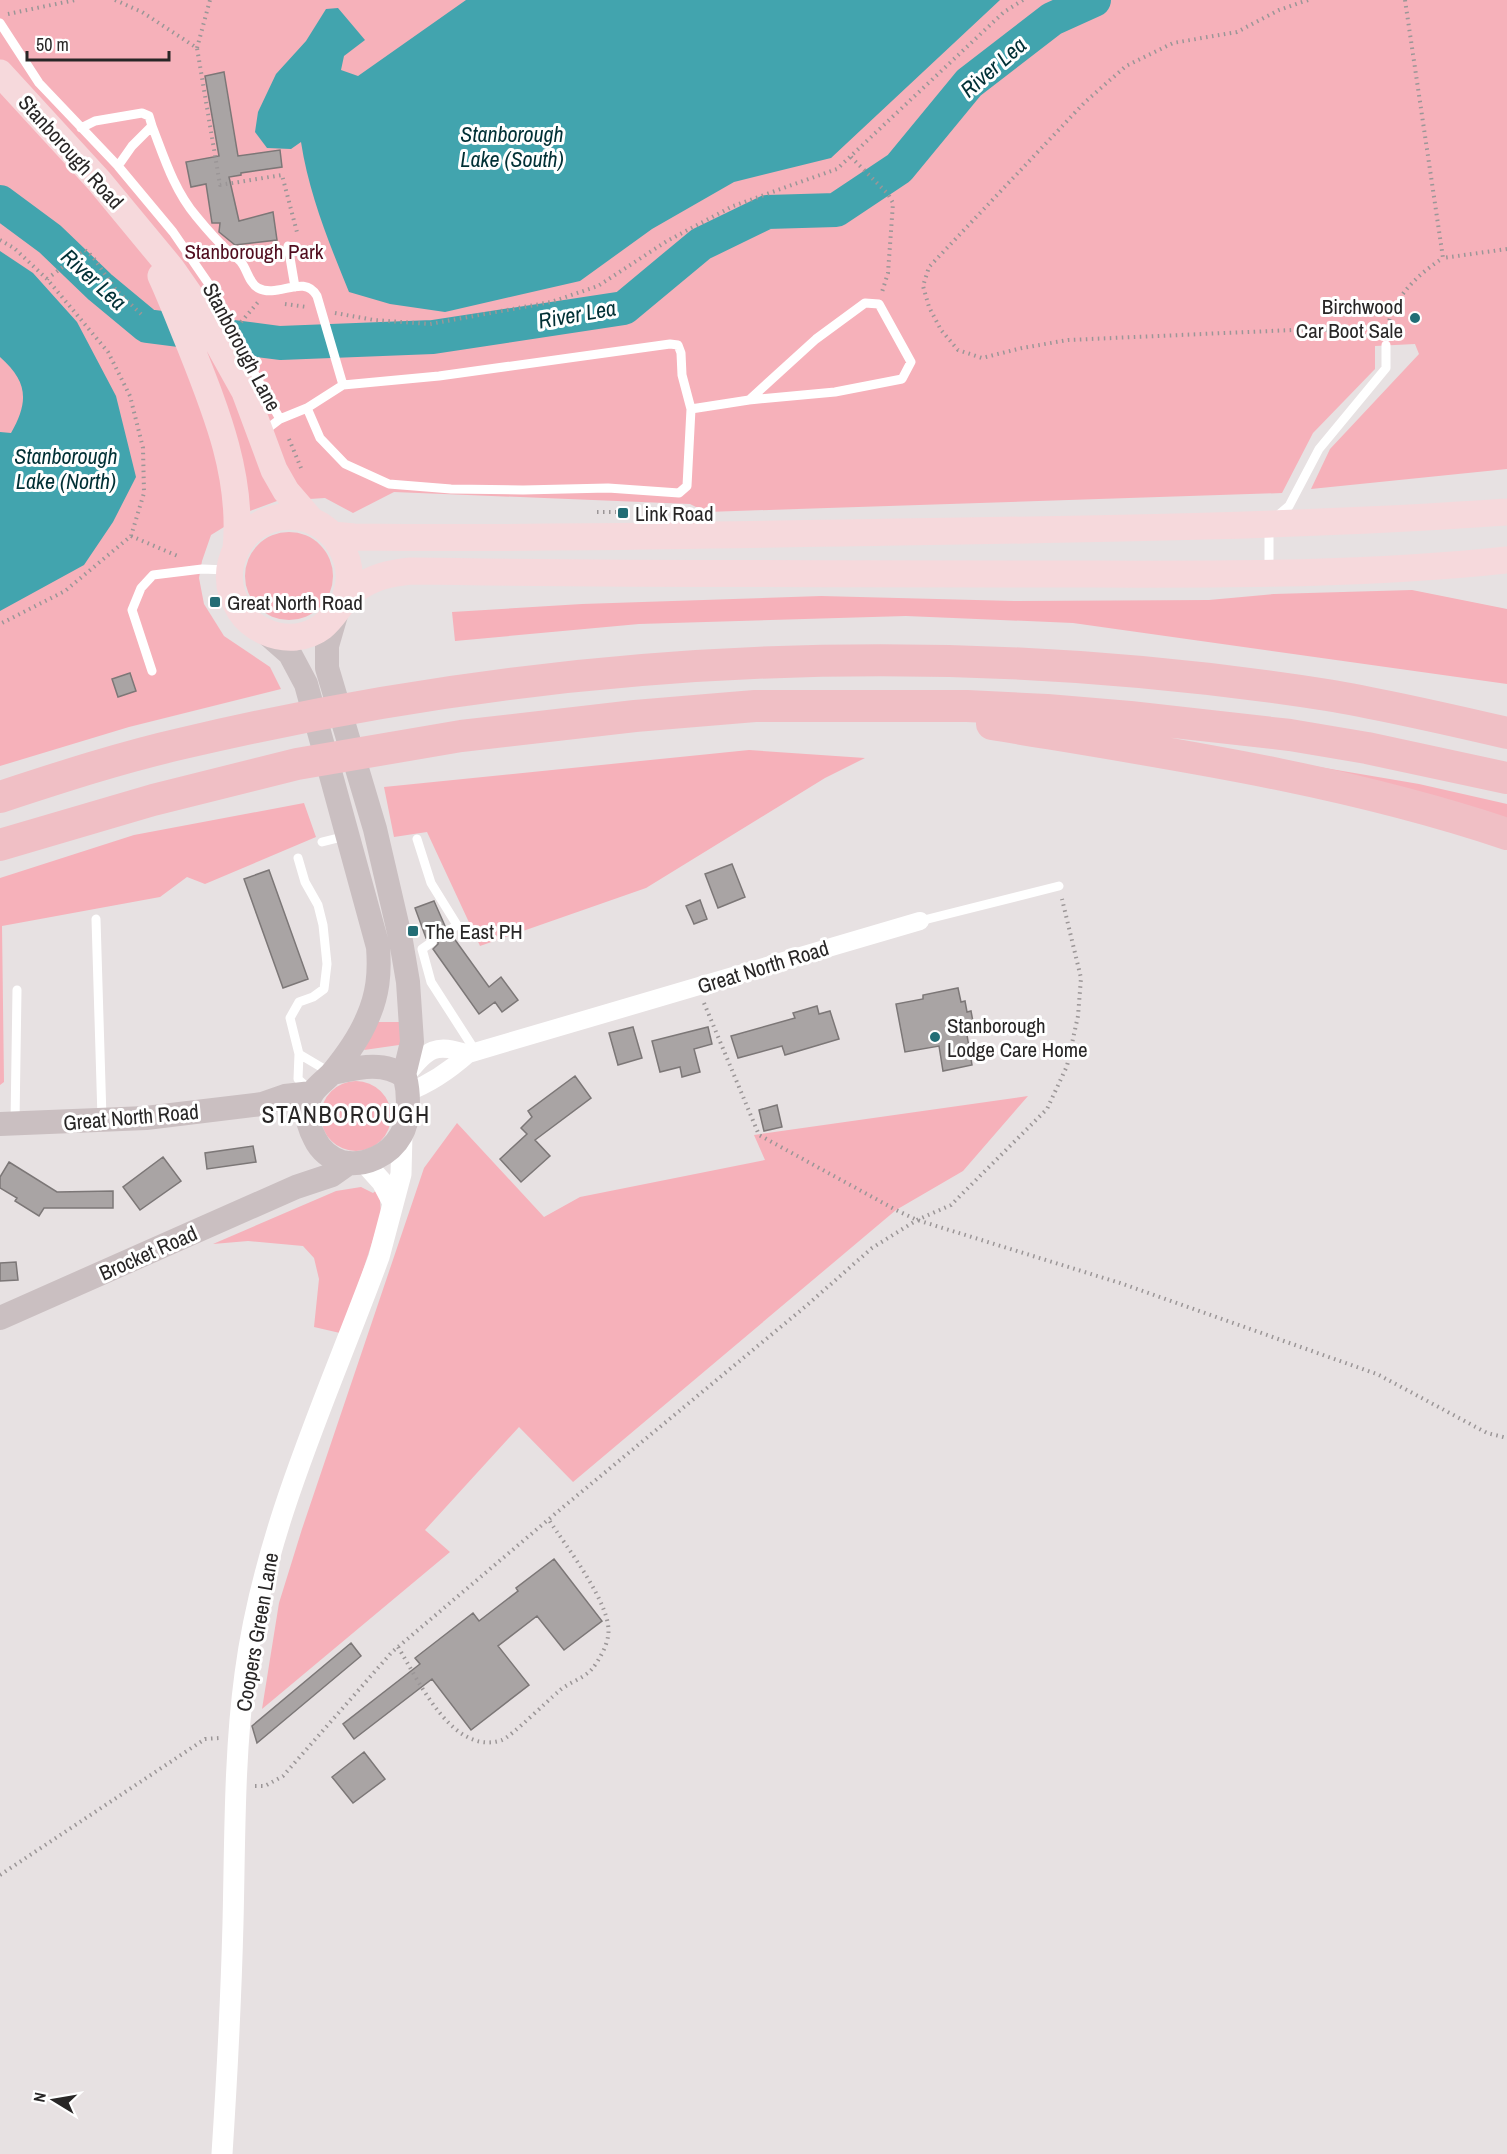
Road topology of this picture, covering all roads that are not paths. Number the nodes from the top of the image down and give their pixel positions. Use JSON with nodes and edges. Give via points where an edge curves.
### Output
{"nodes":[{"id":1,"x":0,"y":23,"type":"edge"},
{"id":2,"x":0,"y":74,"type":"edge"},
{"id":3,"x":152,"y":126,"type":"junction"},
{"id":4,"x":81,"y":128,"type":"junction"},
{"id":5,"x":118,"y":166,"type":"junction"},
{"id":6,"x":288,"y":246,"type":"dead end"},
{"id":7,"x":295,"y":287,"type":"junction"},
{"id":8,"x":196,"y":301,"type":"junction"},
{"id":9,"x":1386,"y":345,"type":"road end"},
{"id":10,"x":343,"y":385,"type":"junction"},
{"id":11,"x":749,"y":400,"type":"junction"},
{"id":12,"x":307,"y":408,"type":"junction"},
{"id":13,"x":691,"y":409,"type":"junction"},
{"id":14,"x":271,"y":426,"type":"junction"},
{"id":15,"x":1507,"y":512,"type":"edge"},
{"id":16,"x":311,"y":520,"type":"junction"},
{"id":17,"x":1269,"y":524,"type":"junction"},
{"id":18,"x":333,"y":535,"type":"junction"},
{"id":19,"x":1507,"y":560,"type":"edge"},
{"id":20,"x":224,"y":563,"type":"junction"},
{"id":21,"x":1269,"y":573,"type":"junction"},
{"id":22,"x":340,"y":608,"type":"junction"},
{"id":23,"x":265,"y":632,"type":"junction"},
{"id":24,"x":152,"y":671,"type":"dead end"},
{"id":25,"x":877,"y":705,"type":"junction"},
{"id":26,"x":1418,"y":712,"type":"junction"},
{"id":27,"x":1507,"y":716,"type":"edge"},
{"id":28,"x":1507,"y":733,"type":"edge"},
{"id":29,"x":1507,"y":778,"type":"edge"},
{"id":30,"x":0,"y":797,"type":"edge"},
{"id":31,"x":1507,"y":834,"type":"edge"},
{"id":32,"x":349,"y":836,"type":"junction"},
{"id":33,"x":417,"y":840,"type":"dead end"},
{"id":34,"x":322,"y":842,"type":"dead end"},
{"id":35,"x":0,"y":845,"type":"edge"},
{"id":36,"x":298,"y":858,"type":"dead end"},
{"id":37,"x":1059,"y":886,"type":"road end"},
{"id":38,"x":96,"y":920,"type":"dead end"},
{"id":39,"x":920,"y":921,"type":"joint"},
{"id":40,"x":446,"y":933,"type":"dead end"},
{"id":41,"x":432,"y":942,"type":"dead end"},
{"id":42,"x":17,"y":990,"type":"dead end"},
{"id":43,"x":472,"y":1053,"type":"junction"},
{"id":44,"x":299,"y":1054,"type":"junction"},
{"id":45,"x":332,"y":1073,"type":"junction"},
{"id":46,"x":406,"y":1082,"type":"junction"},
{"id":47,"x":312,"y":1093,"type":"junction"},
{"id":48,"x":262,"y":1104,"type":"junction"},
{"id":49,"x":102,"y":1120,"type":"junction"},
{"id":50,"x":8,"y":1124,"type":"edge"},
{"id":51,"x":312,"y":1134,"type":"junction"},
{"id":52,"x":402,"y":1134,"type":"junction"},
{"id":53,"x":357,"y":1163,"type":"junction"},
{"id":54,"x":296,"y":1187,"type":"junction"},
{"id":55,"x":393,"y":1203,"type":"junction"},
{"id":56,"x":0,"y":1318,"type":"edge"},
{"id":57,"x":222,"y":2154,"type":"edge"}],
"edges":[{"from":1,"to":4,"type":"lane","name":"Stanborough Lane","via":[[39,83]]},
{"from":2,"to":8,"type":"main road","name":"Stanborough Road","via":[[99,181]]},
{"from":3,"to":4,"type":"lane","via":[[149,116],[142,113],[95,121]]},
{"from":3,"to":5,"type":"lane"},
{"from":3,"to":7,"type":"lane","via":[[172,179],[195,215],[239,259],[251,281],[270,291]]},
{"from":4,"to":5,"type":"lane","name":"Stanborough Lane"},
{"from":5,"to":8,"type":"lane","name":"Stanborough Lane","via":[[173,231]]},
{"from":6,"to":7,"type":"lane"},
{"from":7,"to":10,"type":"lane","via":[[312,288]]},
{"from":8,"to":14,"type":"main road","via":[[245,392]]},
{"from":8,"to":14,"type":"lane","name":"Stanborough Lane","via":[[241,350]]},
{"from":8,"to":20,"type":"main road","via":[[209,392],[237,500]]},
{"from":9,"to":17,"type":"lane","via":[[1386,368],[1319,449],[1289,506]]},
{"from":10,"to":12,"type":"lane","name":"Stanborough Lane"},
{"from":10,"to":13,"type":"lane","via":[[439,376],[670,344],[678,345],[681,353]]},
{"from":11,"to":11,"type":"lane","via":[[865,303],[879,304],[911,362],[902,379],[835,392]]},
{"from":11,"to":13,"type":"lane"},
{"from":12,"to":13,"type":"lane","via":[[320,438],[345,464],[389,484],[451,489],[608,488],[679,493],[687,486]]},
{"from":12,"to":14,"type":"lane","name":"Stanborough Lane"},
{"from":14,"to":16,"type":"main road","via":[[274,470]]},
{"from":15,"to":17,"type":"main road"},
{"from":16,"to":18,"type":"main road"},
{"from":16,"to":20,"type":"main road","via":[[285,516],[260,524]]},
{"from":17,"to":18,"type":"main road","via":[[484,539]]},
{"from":17,"to":21,"type":"lane"},
{"from":18,"to":22,"type":"main road","via":[[346,556],[349,579]]},
{"from":19,"to":21,"type":"main road"},
{"from":20,"to":23,"type":"main road","via":[[237,607]]},
{"from":20,"to":24,"type":"lane","via":[[153,574],[141,588],[132,610]]},
{"from":21,"to":22,"type":"main road","via":[[411,571],[374,579],[355,591]]},
{"from":22,"to":23,"type":"main road","via":[[325,625],[311,633],[296,637]]},
{"from":22,"to":46,"type":"main road","via":[[327,646],[327,668],[375,828],[401,940],[412,1042]]},
{"from":23,"to":32,"type":"main road","via":[[290,654],[306,684]]},
{"from":25,"to":29,"type":"highway","via":[[1047,710],[1290,735]]},
{"from":25,"to":31,"type":"highway","via":[[1230,764],[1428,808]]},
{"from":25,"to":35,"type":"highway","via":[[755,706],[461,736],[297,764],[142,802]]},
{"from":26,"to":27,"type":"highway"},
{"from":26,"to":28,"type":"highway"},
{"from":26,"to":30,"type":"highway","via":[[1328,696],[1161,675],[1039,665],[908,659],[752,662],[599,673],[380,703],[180,744]]},
{"from":32,"to":34,"type":"lane"},
{"from":32,"to":45,"type":"main road","via":[[378,947],[380,971],[368,1017]]},
{"from":33,"to":40,"type":"lane","via":[[431,883],[457,925]]},
{"from":36,"to":44,"type":"lane","via":[[318,905],[327,964],[324,989],[299,1002],[290,1017]]},
{"from":37,"to":39,"type":"lane","name":"Great North Road"},
{"from":38,"to":49,"type":"lane"},
{"from":39,"to":43,"type":"street","name":"Great North Road"},
{"from":41,"to":43,"type":"lane","via":[[422,949],[431,982]]},
{"from":42,"to":50,"type":"lane"},
{"from":43,"to":46,"type":"street","name":"Great North Road","via":[[427,1085]]},
{"from":43,"to":46,"type":"street","name":"Great North Road","via":[[447,1047],[424,1054]]},
{"from":44,"to":45,"type":"lane"},
{"from":44,"to":47,"type":"lane","via":[[298,1079]]},
{"from":45,"to":46,"type":"main road","via":[[380,1067],[397,1071]]},
{"from":45,"to":47,"type":"main road"},
{"from":46,"to":52,"type":"main road"},
{"from":47,"to":48,"type":"main road","name":"Great North Road"},
{"from":47,"to":51,"type":"main road","via":[[307,1115]]},
{"from":48,"to":49,"type":"main road","name":"Great North Road"},
{"from":48,"to":51,"type":"main road"},
{"from":49,"to":50,"type":"main road","name":"Great North Road"},
{"from":51,"to":53,"type":"main road","via":[[331,1157]]},
{"from":51,"to":54,"type":"main road","via":[[307,1173]]},
{"from":52,"to":53,"type":"main road","via":[[379,1157]]},
{"from":52,"to":55,"type":"street","name":"Coopers Green Lane","via":[[401,1174]]},
{"from":53,"to":54,"type":"main road","name":"Brocket Road"},
{"from":53,"to":55,"type":"street","via":[[382,1182]]},
{"from":54,"to":56,"type":"main road","name":"Brocket Road"},
{"from":55,"to":57,"type":"street","name":"Coopers Green Lane","via":[[379,1257],[277,1529],[245,1673],[236,1786]]}]}
